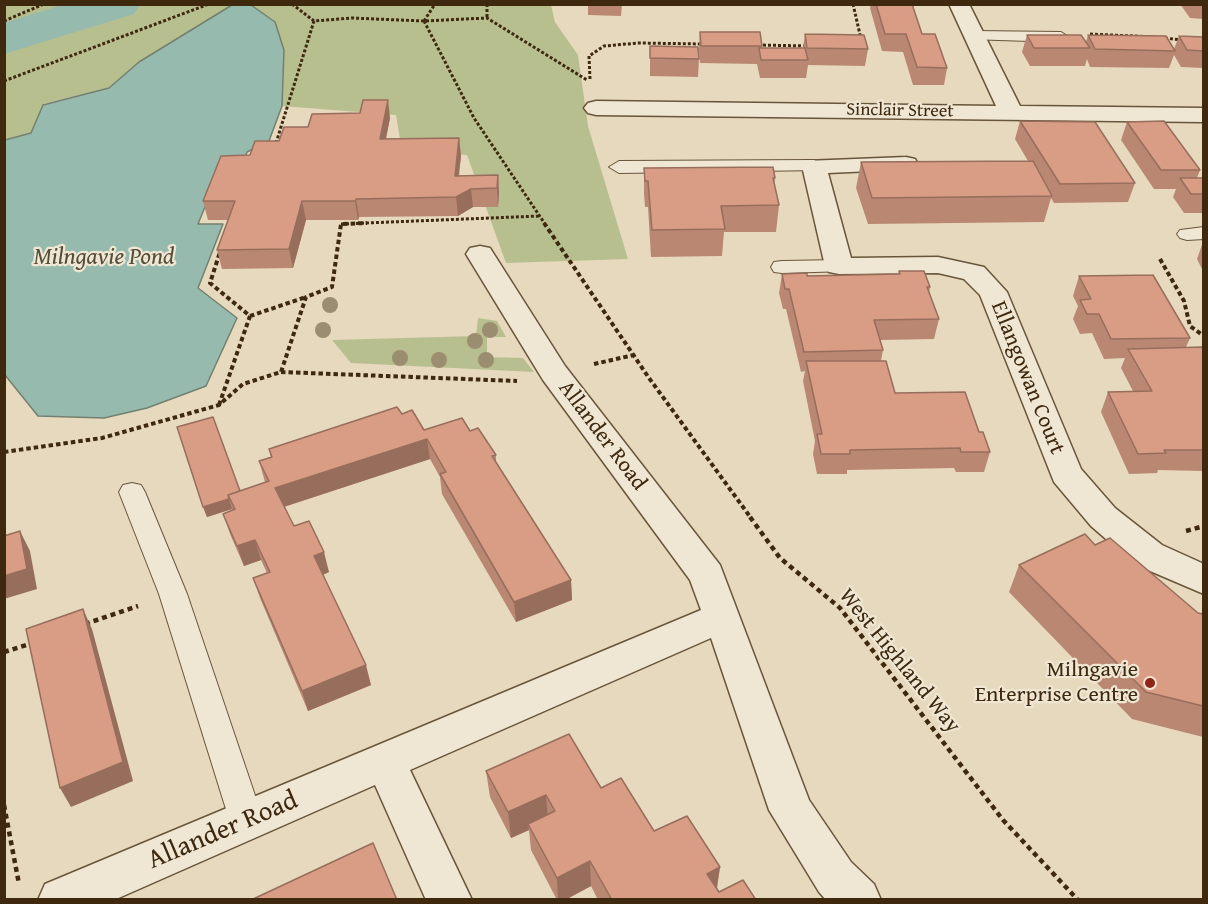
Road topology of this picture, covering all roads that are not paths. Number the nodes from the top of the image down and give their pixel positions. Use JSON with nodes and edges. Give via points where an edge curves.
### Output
{"nodes":[{"id":1,"x":959,"y":4,"type":"edge"},
{"id":2,"x":974,"y":36,"type":"junction"},
{"id":3,"x":1063,"y":37,"type":"edge"},
{"id":4,"x":596,"y":108,"type":"dead end"},
{"id":5,"x":1011,"y":112,"type":"junction"},
{"id":6,"x":1203,"y":115,"type":"edge"},
{"id":7,"x":930,"y":163,"type":"edge"},
{"id":8,"x":814,"y":166,"type":"junction"},
{"id":9,"x":619,"y":167,"type":"dead end"},
{"id":10,"x":480,"y":254,"type":"dead end"},
{"id":11,"x":839,"y":266,"type":"junction"},
{"id":12,"x":782,"y":267,"type":"dead end"},
{"id":13,"x":132,"y":492,"type":"dead end"},
{"id":14,"x":1203,"y":580,"type":"edge"},
{"id":15,"x":723,"y":617,"type":"junction"},
{"id":16,"x":385,"y":761,"type":"junction"},
{"id":17,"x":247,"y":822,"type":"junction"},
{"id":18,"x":61,"y":900,"type":"edge"},
{"id":19,"x":449,"y":900,"type":"edge"},
{"id":20,"x":858,"y":900,"type":"edge"}],
"edges":[{"from":1,"to":2,"type":"street"},
{"from":2,"to":3,"type":"lane"},
{"from":2,"to":5,"type":"street"},
{"from":4,"to":5,"type":"street","name":"Sinclair Street","via":[[645,115]]},
{"from":5,"to":6,"type":"street","name":"Sinclair Street"},
{"from":7,"to":8,"type":"street"},
{"from":8,"to":9,"type":"lane"},
{"from":8,"to":11,"type":"street"},
{"from":10,"to":15,"type":"street","name":"Allander Road","via":[[562,383],[706,575]]},
{"from":11,"to":12,"type":"lane"},
{"from":11,"to":14,"type":"street","name":"Ellangowan Court","via":[[938,265],[974,273],[993,292],[1066,474],[1103,517],[1149,555]]},
{"from":13,"to":17,"type":"lane","via":[[172,594]]},
{"from":15,"to":16,"type":"street","name":"Allander Road"},
{"from":15,"to":20,"type":"street","name":"Allander Road","via":[[791,810],[834,877]]},
{"from":16,"to":17,"type":"street","name":"Allander Road"},
{"from":16,"to":19,"type":"street"},
{"from":17,"to":18,"type":"street","name":"Allander Road"}]}
